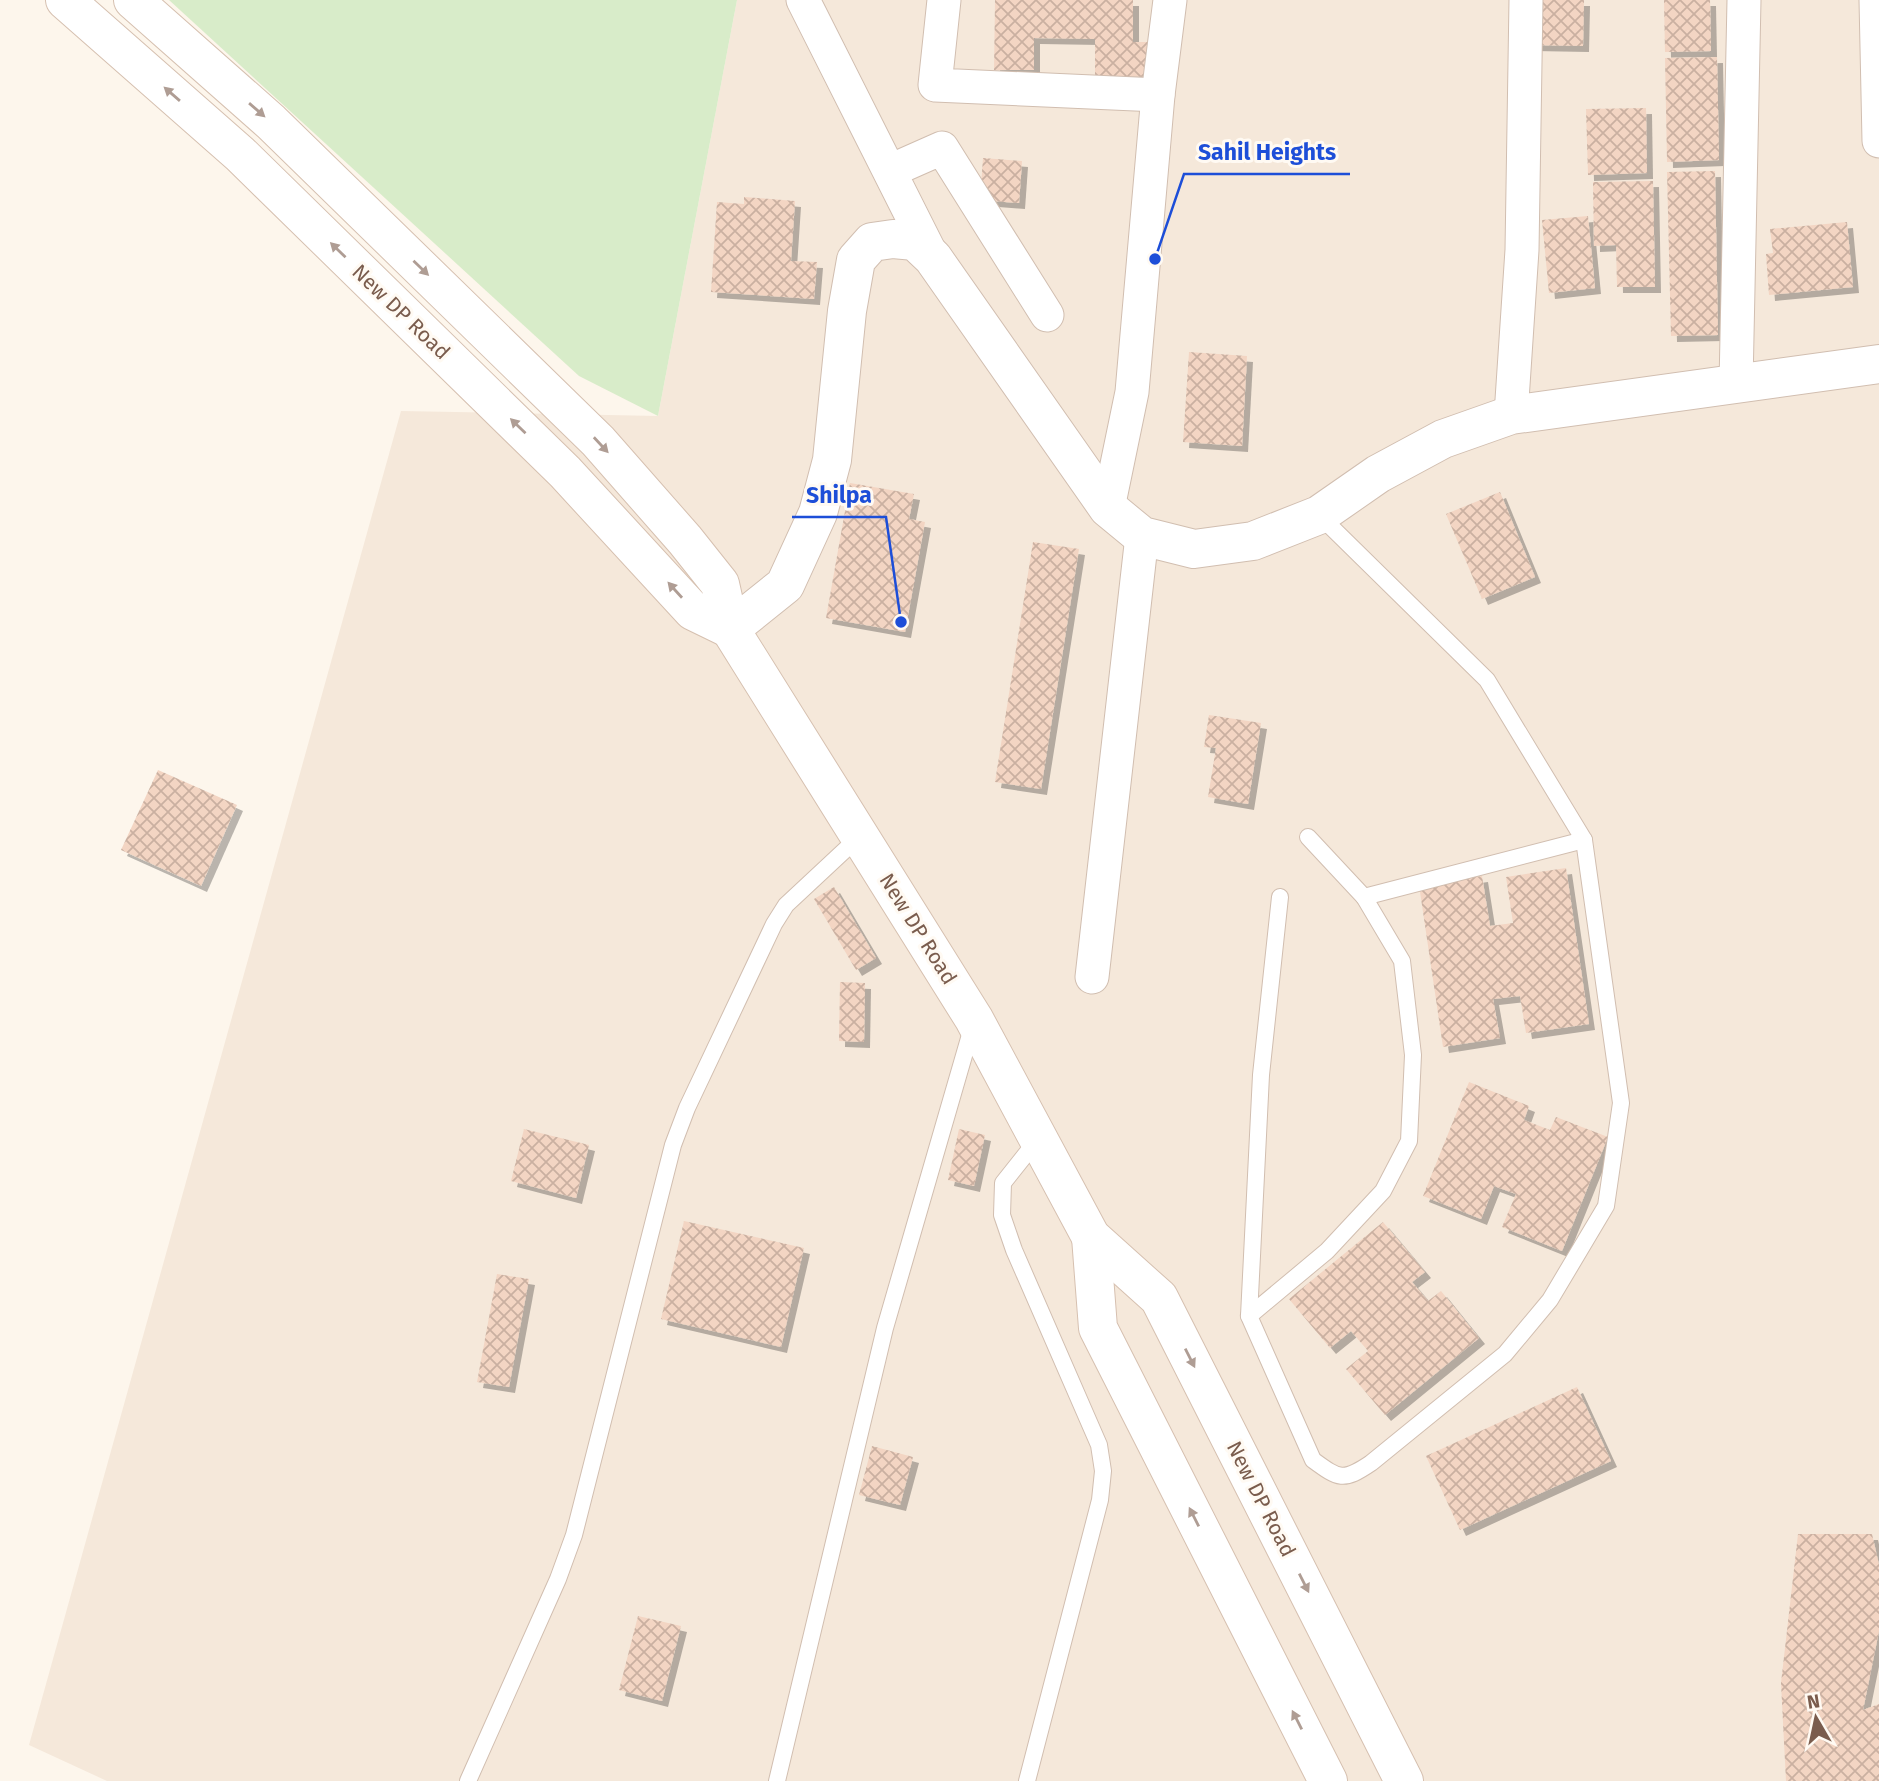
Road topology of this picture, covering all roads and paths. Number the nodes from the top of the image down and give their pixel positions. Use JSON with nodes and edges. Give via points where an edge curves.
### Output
{"nodes":[{"id":1,"x":65,"y":0,"type":"edge"},
{"id":2,"x":133,"y":0,"type":"edge"},
{"id":3,"x":803,"y":0,"type":"edge"},
{"id":4,"x":944,"y":0,"type":"edge"},
{"id":5,"x":1170,"y":0,"type":"edge"},
{"id":6,"x":1526,"y":0,"type":"edge"},
{"id":7,"x":1744,"y":0,"type":"edge"},
{"id":8,"x":1876,"y":0,"type":"edge"},
{"id":9,"x":1158,"y":94,"type":"junction"},
{"id":10,"x":1879,"y":141,"type":"edge"},
{"id":11,"x":890,"y":171,"type":"junction"},
{"id":12,"x":933,"y":258,"type":"junction"},
{"id":13,"x":1047,"y":315,"type":"dead end"},
{"id":14,"x":1879,"y":364,"type":"edge"},
{"id":15,"x":1736,"y":384,"type":"junction"},
{"id":16,"x":1511,"y":415,"type":"junction"},
{"id":17,"x":1108,"y":508,"type":"junction"},
{"id":18,"x":1319,"y":515,"type":"junction"},
{"id":19,"x":1142,"y":536,"type":"junction"},
{"id":20,"x":730,"y":629,"type":"junction"},
{"id":21,"x":860,"y":836,"type":"junction"},
{"id":22,"x":1308,"y":836,"type":"dead end"},
{"id":23,"x":1584,"y":840,"type":"junction"},
{"id":24,"x":1280,"y":897,"type":"dead end"},
{"id":25,"x":1364,"y":897,"type":"junction"},
{"id":26,"x":1092,"y":977,"type":"dead end"},
{"id":27,"x":974,"y":1019,"type":"junction"},
{"id":28,"x":1039,"y":1139,"type":"junction"},
{"id":29,"x":1091,"y":1237,"type":"junction"},
{"id":30,"x":1249,"y":1316,"type":"junction"},
{"id":31,"x":468,"y":1781,"type":"edge"},
{"id":32,"x":777,"y":1781,"type":"edge"},
{"id":33,"x":1027,"y":1781,"type":"edge"},
{"id":34,"x":1328,"y":1781,"type":"edge"},
{"id":35,"x":1404,"y":1781,"type":"edge"}],
"edges":[{"from":20,"to":1,"type":"main road","name":"New DP Road","one_way":true,"via":[[693,611],[565,472],[240,154]]},
{"from":2,"to":20,"type":"main road","name":"New DP Road","one_way":true,"via":[[271,122],[598,441],[720,584]]},
{"from":3,"to":11,"type":"street"},
{"from":4,"to":9,"type":"street","via":[[935,85]]},
{"from":5,"to":9,"type":"street"},
{"from":6,"to":16,"type":"street","via":[[1522,250]]},
{"from":7,"to":15,"type":"street"},
{"from":8,"to":10,"type":"street"},
{"from":9,"to":17,"type":"street","via":[[1132,392]]},
{"from":11,"to":12,"type":"street"},
{"from":11,"to":13,"type":"street","via":[[942,148]]},
{"from":12,"to":17,"type":"main road"},
{"from":12,"to":20,"type":"main road","via":[[915,242],[893,239],[873,243],[856,260],[832,460],[818,513],[785,585]]},
{"from":14,"to":15,"type":"main road"},
{"from":15,"to":16,"type":"main road"},
{"from":16,"to":18,"type":"main road","via":[[1443,439],[1378,474]]},
{"from":17,"to":19,"type":"main road"},
{"from":18,"to":19,"type":"main road","via":[[1253,541],[1194,549]]},
{"from":18,"to":23,"type":"lane","via":[[1487,680]]},
{"from":19,"to":26,"type":"street"},
{"from":20,"to":21,"type":"main road","name":"New DP Road"},
{"from":21,"to":27,"type":"main road","name":"New DP Road"},
{"from":21,"to":31,"type":"lane","via":[[786,905],[687,1108],[673,1145],[574,1535]]},
{"from":22,"to":25,"type":"lane"},
{"from":23,"to":25,"type":"lane"},
{"from":23,"to":30,"type":"lane","via":[[1621,1103],[1606,1206],[1550,1300],[1505,1354],[1353,1475],[1332,1474],[1313,1460]]},
{"from":24,"to":30,"type":"lane","via":[[1261,1075]]},
{"from":25,"to":30,"type":"lane","via":[[1402,961],[1413,1055],[1409,1141],[1383,1191],[1326,1251]]},
{"from":27,"to":28,"type":"main road","name":"New DP Road"},
{"from":27,"to":32,"type":"lane","via":[[885,1328]]},
{"from":28,"to":29,"type":"main road","name":"New DP Road"},
{"from":28,"to":33,"type":"lane","via":[[1003,1183],[1002,1215],[1099,1445],[1103,1471],[1100,1500]]},
{"from":34,"to":29,"type":"main road","name":"New DP Road","one_way":true,"via":[[1098,1328]]},
{"from":29,"to":35,"type":"main road","name":"New DP Road","one_way":true,"via":[[1159,1298]]}]}
